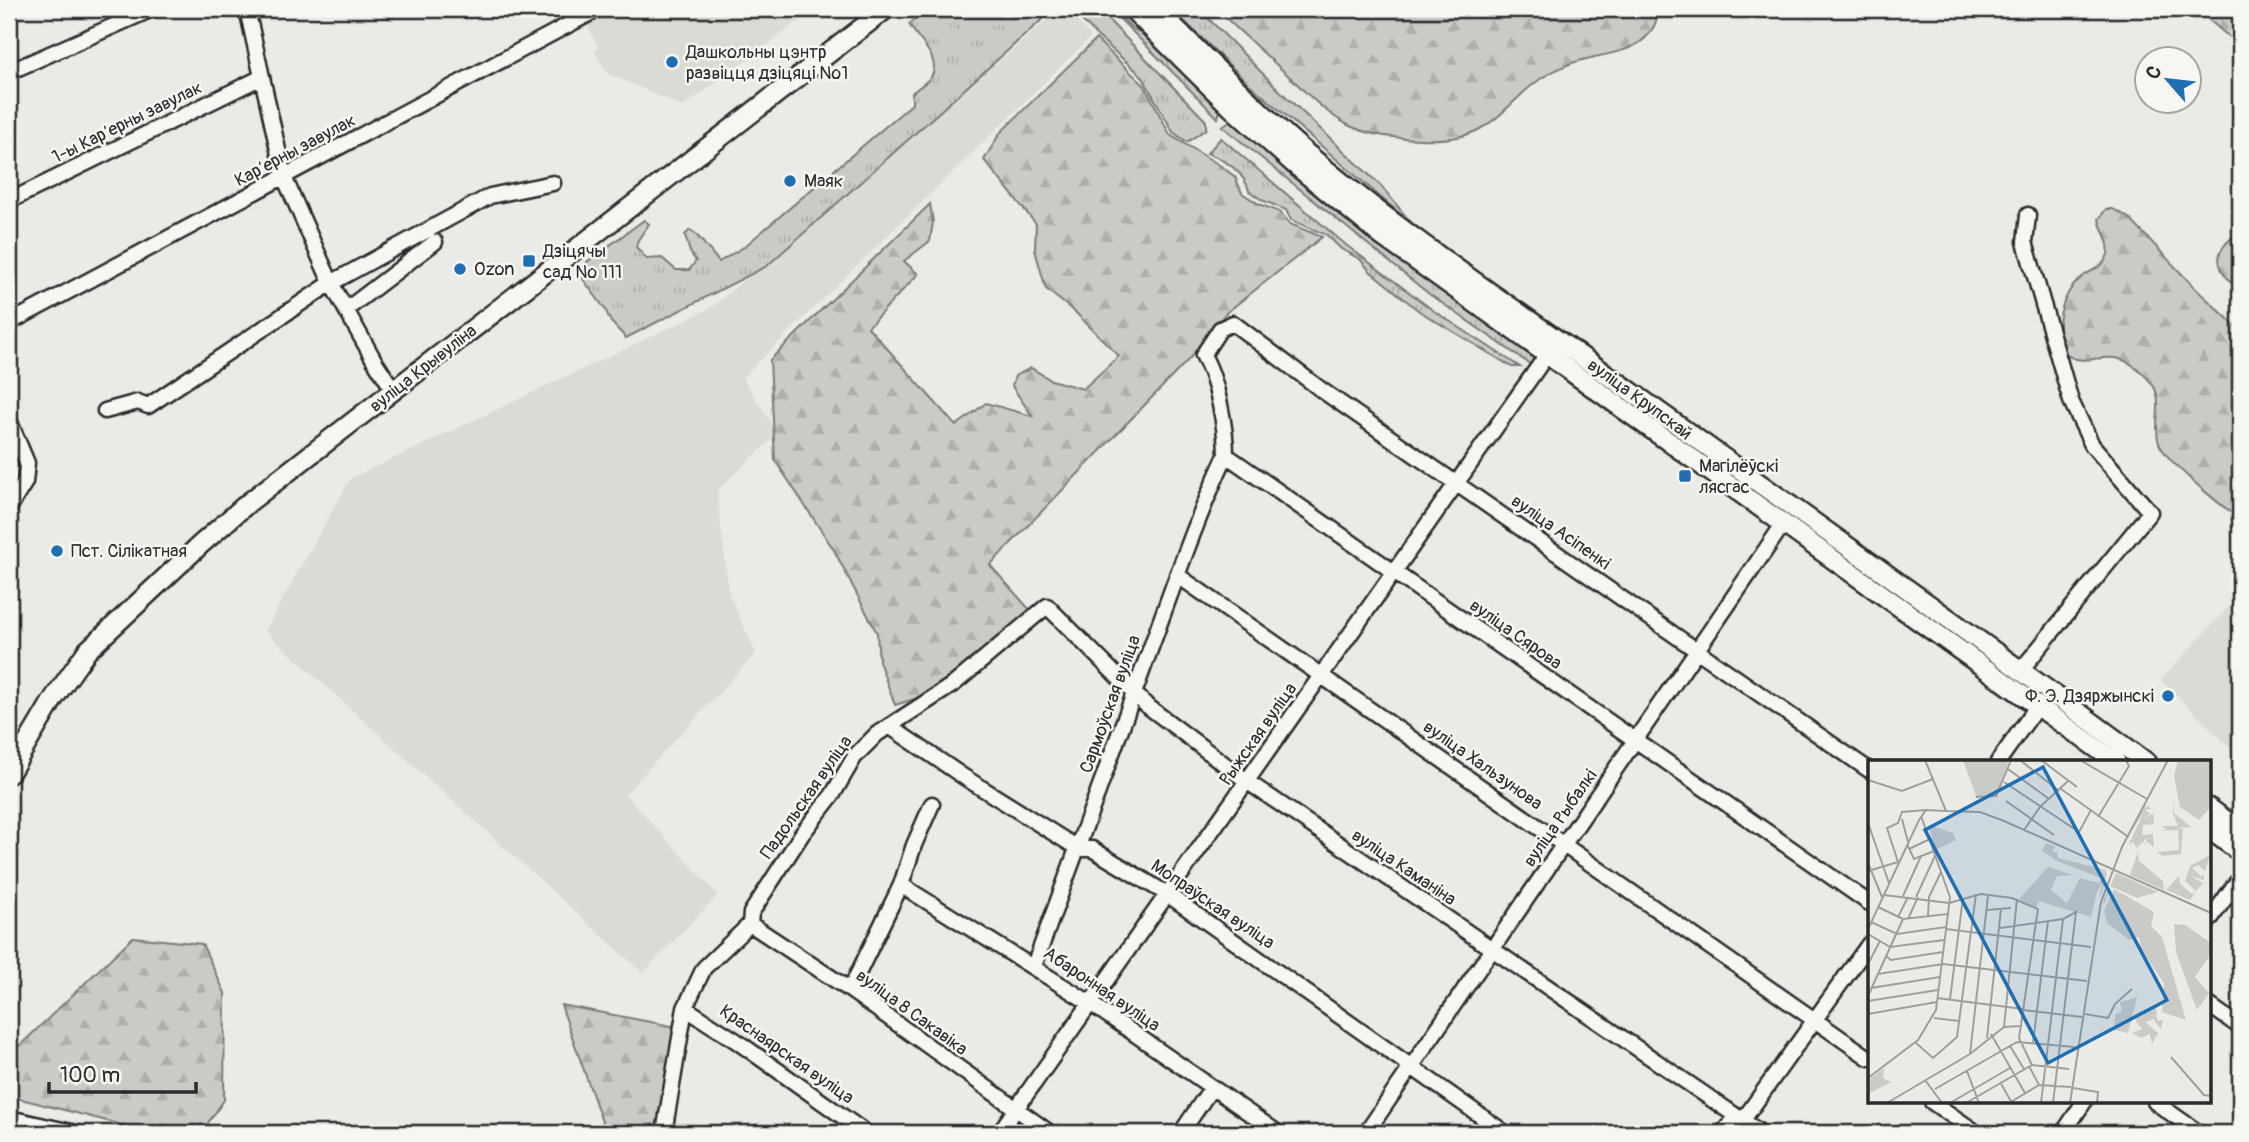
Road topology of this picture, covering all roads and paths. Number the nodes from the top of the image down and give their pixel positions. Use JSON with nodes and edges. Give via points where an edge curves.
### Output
{"nodes":[{"id":1,"x":152,"y":9,"type":"edge"},
{"id":2,"x":247,"y":9,"type":"edge"},
{"id":3,"x":598,"y":9,"type":"edge"},
{"id":4,"x":886,"y":9,"type":"edge"},
{"id":5,"x":1132,"y":9,"type":"edge"},
{"id":6,"x":1156,"y":9,"type":"edge"},
{"id":7,"x":9,"y":72,"type":"edge"},
{"id":8,"x":262,"y":77,"type":"junction"},
{"id":9,"x":285,"y":177,"type":"junction"},
{"id":10,"x":553,"y":183,"type":"dead end"},
{"id":11,"x":9,"y":201,"type":"edge"},
{"id":12,"x":2028,"y":215,"type":"dead end"},
{"id":13,"x":435,"y":242,"type":"dead end"},
{"id":14,"x":331,"y":283,"type":"junction"},
{"id":15,"x":347,"y":309,"type":"junction"},
{"id":16,"x":9,"y":323,"type":"edge"},
{"id":17,"x":1546,"y":356,"type":"junction"},
{"id":18,"x":394,"y":391,"type":"junction"},
{"id":19,"x":105,"y":411,"type":"dead end"},
{"id":20,"x":9,"y":420,"type":"edge"},
{"id":21,"x":1226,"y":455,"type":"junction"},
{"id":22,"x":1457,"y":484,"type":"junction"},
{"id":23,"x":9,"y":508,"type":"edge"},
{"id":24,"x":1784,"y":523,"type":"junction"},
{"id":25,"x":1394,"y":573,"type":"junction"},
{"id":26,"x":1177,"y":575,"type":"junction"},
{"id":27,"x":1047,"y":606,"type":"joint"},
{"id":28,"x":1698,"y":650,"type":"junction"},
{"id":29,"x":2021,"y":670,"type":"junction"},
{"id":30,"x":1322,"y":676,"type":"junction"},
{"id":31,"x":1134,"y":692,"type":"junction"},
{"id":32,"x":2038,"y":705,"type":"junction"},
{"id":33,"x":889,"y":726,"type":"junction"},
{"id":34,"x":1636,"y":741,"type":"junction"},
{"id":35,"x":1999,"y":760,"type":"edge"},
{"id":36,"x":2113,"y":760,"type":"edge"},
{"id":37,"x":2143,"y":760,"type":"edge"},
{"id":38,"x":1868,"y":769,"type":"edge"},
{"id":39,"x":9,"y":774,"type":"edge"},
{"id":40,"x":1248,"y":782,"type":"junction"},
{"id":41,"x":932,"y":804,"type":"dead end"},
{"id":42,"x":2210,"y":809,"type":"edge"},
{"id":43,"x":2210,"y":831,"type":"edge"},
{"id":44,"x":2240,"y":831,"type":"edge"},
{"id":45,"x":1565,"y":845,"type":"junction"},
{"id":46,"x":1079,"y":849,"type":"junction"},
{"id":47,"x":2240,"y":852,"type":"edge"},
{"id":48,"x":2236,"y":883,"type":"dead end"},
{"id":49,"x":901,"y":885,"type":"junction"},
{"id":50,"x":1167,"y":894,"type":"junction"},
{"id":51,"x":1868,"y":902,"type":"edge"},
{"id":52,"x":2210,"y":920,"type":"edge"},
{"id":53,"x":750,"y":924,"type":"junction"},
{"id":54,"x":1868,"y":945,"type":"edge"},
{"id":55,"x":1492,"y":950,"type":"junction"},
{"id":56,"x":1034,"y":966,"type":"junction"},
{"id":57,"x":850,"y":990,"type":"junction"},
{"id":58,"x":1090,"y":1003,"type":"junction"},
{"id":59,"x":2210,"y":1006,"type":"edge"},
{"id":60,"x":685,"y":1008,"type":"junction"},
{"id":61,"x":1815,"y":1021,"type":"junction"},
{"id":62,"x":2240,"y":1027,"type":"edge"},
{"id":63,"x":1868,"y":1057,"type":"edge"},
{"id":64,"x":1411,"y":1068,"type":"junction"},
{"id":65,"x":1212,"y":1087,"type":"junction"},
{"id":66,"x":1934,"y":1104,"type":"edge"},
{"id":67,"x":2083,"y":1104,"type":"edge"},
{"id":68,"x":2158,"y":1104,"type":"edge"},
{"id":69,"x":1016,"y":1110,"type":"junction"},
{"id":70,"x":9,"y":1118,"type":"edge"},
{"id":71,"x":1740,"y":1118,"type":"junction"},
{"id":72,"x":668,"y":1131,"type":"edge"},
{"id":73,"x":76,"y":1133,"type":"edge"},
{"id":74,"x":866,"y":1133,"type":"edge"},
{"id":75,"x":999,"y":1133,"type":"edge"},
{"id":76,"x":1050,"y":1133,"type":"edge"},
{"id":77,"x":1181,"y":1133,"type":"edge"},
{"id":78,"x":1278,"y":1133,"type":"edge"},
{"id":79,"x":1366,"y":1133,"type":"edge"},
{"id":80,"x":1505,"y":1133,"type":"edge"},
{"id":81,"x":1723,"y":1133,"type":"edge"},
{"id":82,"x":1761,"y":1133,"type":"edge"},
{"id":83,"x":1977,"y":1133,"type":"edge"},
{"id":84,"x":2063,"y":1133,"type":"edge"},
{"id":85,"x":2199,"y":1133,"type":"edge"}],
"edges":[{"from":1,"to":7,"type":"street"},
{"from":2,"to":8,"type":"street"},
{"from":3,"to":9,"type":"street","name":"Карʼерны завулак"},
{"from":4,"to":18,"type":"main road","name":"вуліца Крывуліна"},
{"from":5,"to":17,"type":"main road","name":"вуліца Крупскай","via":[[1303,172],[1383,237]]},
{"from":6,"to":29,"type":"main road","name":"вуліца Крупскай","via":[[1305,152],[1393,222]]},
{"from":8,"to":9,"type":"street"},
{"from":8,"to":11,"type":"street","name":"1-ы Карʼерны завулак"},
{"from":9,"to":14,"type":"street"},
{"from":9,"to":16,"type":"street","name":"Карʼерны завулак"},
{"from":10,"to":14,"type":"street","via":[[491,196]]},
{"from":12,"to":29,"type":"street","via":[[2025,242],[2071,401],[2092,445],[2150,512]]},
{"from":13,"to":15,"type":"street"},
{"from":14,"to":15,"type":"street"},
{"from":14,"to":19,"type":"street","via":[[148,406],[138,402]]},
{"from":15,"to":18,"type":"street"},
{"from":17,"to":22,"type":"street","name":"Рыжская вуліца"},
{"from":17,"to":24,"type":"main road","name":"вуліца Крупскай"},
{"from":18,"to":39,"type":"main road","name":"вуліца Крывуліна","via":[[248,503],[87,650]]},
{"from":20,"to":23,"type":"street","via":[[27,463],[25,482]]},
{"from":21,"to":22,"type":"street","name":"вуліца Асіпенкі","via":[[1226,436],[1203,355],[1220,328],[1233,323]]},
{"from":21,"to":25,"type":"street","name":"вуліца Сярова"},
{"from":21,"to":26,"type":"street","name":"Сармоўская вуліца"},
{"from":22,"to":25,"type":"street","name":"Рыжская вуліца"},
{"from":22,"to":28,"type":"street","name":"вуліца Асіпенкі"},
{"from":24,"to":28,"type":"street","name":"вуліца Рыбалкі"},
{"from":24,"to":32,"type":"main road","name":"вуліца Крупскай"},
{"from":25,"to":30,"type":"street","name":"Рыжская вуліца"},
{"from":25,"to":34,"type":"street","name":"вуліца Сярова"},
{"from":26,"to":30,"type":"street","name":"вуліца Хальзунова"},
{"from":26,"to":31,"type":"street","name":"Сармоўская вуліца"},
{"from":27,"to":31,"type":"street","name":"вуліца Каманіна"},
{"from":27,"to":33,"type":"street","name":"Падольская вуліца","via":[[954,684]]},
{"from":28,"to":34,"type":"street","name":"вуліца Рыбалкі"},
{"from":28,"to":38,"type":"street","name":"вуліца Асіпенкі"},
{"from":29,"to":37,"type":"main road","name":"вуліца Крупскай"},
{"from":30,"to":40,"type":"street","name":"Рыжская вуліца"},
{"from":30,"to":45,"type":"street","name":"вуліца Хальзунова"},
{"from":31,"to":40,"type":"street","name":"вуліца Каманіна"},
{"from":31,"to":46,"type":"street","name":"Сармоўская вуліца"},
{"from":32,"to":35,"type":"street"},
{"from":32,"to":36,"type":"main road","name":"вуліца Крупскай"},
{"from":33,"to":46,"type":"street","name":"Мопраўская вуліца"},
{"from":33,"to":53,"type":"street","name":"Падольская вуліца","via":[[855,756],[751,913]]},
{"from":34,"to":45,"type":"street","name":"вуліца Рыбалкі"},
{"from":34,"to":51,"type":"street","name":"вуліца Сярова"},
{"from":40,"to":50,"type":"street","name":"Рыжская вуліца"},
{"from":40,"to":55,"type":"street","name":"вуліца Каманіна"},
{"from":41,"to":49,"type":"street"},
{"from":42,"to":44,"type":"main road"},
{"from":43,"to":47,"type":"main road"},
{"from":45,"to":55,"type":"street","name":"вуліца Рыбалкі"},
{"from":45,"to":61,"type":"street","name":"вуліца Хальзунова"},
{"from":46,"to":50,"type":"street","name":"Мопраўская вуліца","via":[[1092,849]]},
{"from":46,"to":56,"type":"street","name":"Сармоўская вуліца"},
{"from":48,"to":52,"type":"street"},
{"from":49,"to":56,"type":"street","name":"Абаронная вуліца"},
{"from":49,"to":57,"type":"street"},
{"from":50,"to":58,"type":"street","name":"Рыжская вуліца"},
{"from":50,"to":64,"type":"street","name":"Мопраўская вуліца"},
{"from":53,"to":57,"type":"street","name":"вуліца 8 Сакавіка"},
{"from":53,"to":60,"type":"street","via":[[704,968]]},
{"from":54,"to":61,"type":"street"},
{"from":55,"to":64,"type":"street","name":"вуліца Рыбалкі"},
{"from":55,"to":71,"type":"street","name":"вуліца Каманіна"},
{"from":56,"to":58,"type":"street","name":"Абаронная вуліца"},
{"from":57,"to":69,"type":"street","name":"вуліца 8 Сакавіка"},
{"from":58,"to":65,"type":"street","name":"Абаронная вуліца"},
{"from":58,"to":69,"type":"street","name":"Рыжская вуліца"},
{"from":59,"to":62,"type":"street"},
{"from":60,"to":72,"type":"street"},
{"from":60,"to":74,"type":"street","name":"Краснаярская вуліца"},
{"from":61,"to":63,"type":"street","name":"вуліца Хальзунова"},
{"from":61,"to":71,"type":"street"},
{"from":64,"to":79,"type":"street","name":"вуліца Рыбалкі"},
{"from":64,"to":80,"type":"street","name":"Мопраўская вуліца"},
{"from":65,"to":77,"type":"street"},
{"from":65,"to":78,"type":"street","name":"Абаронная вуліца"},
{"from":66,"to":83,"type":"street"},
{"from":67,"to":84,"type":"street"},
{"from":68,"to":85,"type":"street"},
{"from":69,"to":75,"type":"street","name":"Рыжская вуліца"},
{"from":69,"to":76,"type":"street","name":"вуліца 8 Сакавіка"},
{"from":70,"to":73,"type":"street"},
{"from":71,"to":81,"type":"street"},
{"from":71,"to":82,"type":"street","name":"вуліца Каманіна"}]}
